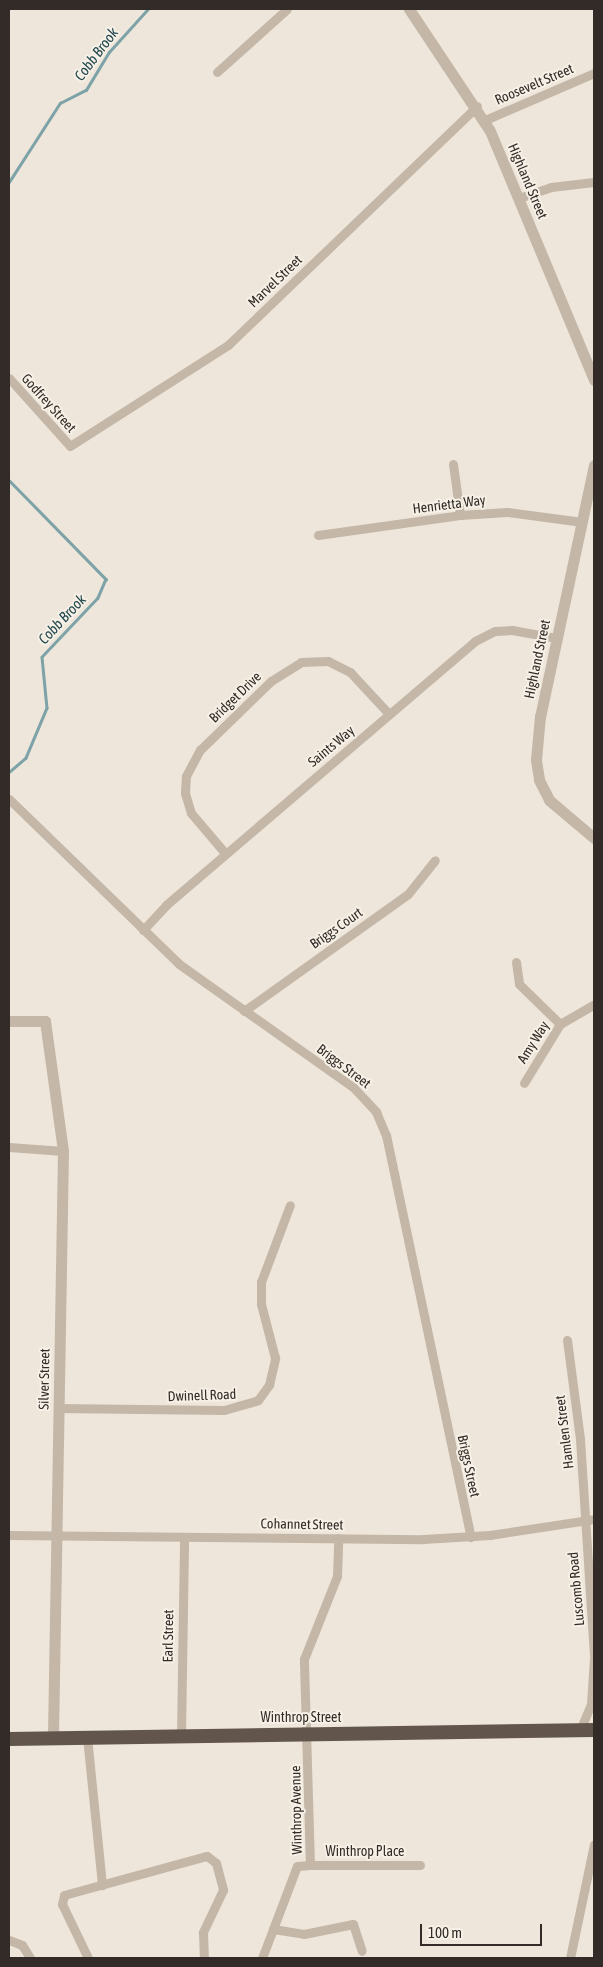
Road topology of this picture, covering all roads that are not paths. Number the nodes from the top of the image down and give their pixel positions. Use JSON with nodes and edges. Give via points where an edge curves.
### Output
{"nodes":[{"id":1,"x":287,"y":9,"type":"edge"},
{"id":2,"x":409,"y":9,"type":"edge"},
{"id":3,"x":217,"y":72,"type":"dead end"},
{"id":4,"x":594,"y":72,"type":"edge"},
{"id":5,"x":477,"y":106,"type":"junction"},
{"id":6,"x":485,"y":120,"type":"junction"},
{"id":7,"x":594,"y":182,"type":"edge"},
{"id":8,"x":519,"y":198,"type":"junction"},
{"id":9,"x":9,"y":378,"type":"edge"},
{"id":10,"x":594,"y":380,"type":"edge"},
{"id":11,"x":70,"y":446,"type":"joint"},
{"id":12,"x":453,"y":464,"type":"dead end"},
{"id":13,"x":594,"y":465,"type":"edge"},
{"id":14,"x":460,"y":515,"type":"junction"},
{"id":15,"x":582,"y":522,"type":"junction"},
{"id":16,"x":318,"y":535,"type":"dead end"},
{"id":17,"x":557,"y":638,"type":"junction"},
{"id":18,"x":389,"y":714,"type":"junction"},
{"id":19,"x":9,"y":799,"type":"edge"},
{"id":20,"x":594,"y":838,"type":"edge"},
{"id":21,"x":225,"y":854,"type":"junction"},
{"id":22,"x":435,"y":860,"type":"dead end"},
{"id":23,"x":143,"y":930,"type":"junction"},
{"id":24,"x":516,"y":962,"type":"dead end"},
{"id":25,"x":594,"y":1004,"type":"edge"},
{"id":26,"x":244,"y":1011,"type":"junction"},
{"id":27,"x":9,"y":1021,"type":"edge"},
{"id":28,"x":560,"y":1024,"type":"junction"},
{"id":29,"x":524,"y":1083,"type":"dead end"},
{"id":30,"x":9,"y":1147,"type":"edge"},
{"id":31,"x":63,"y":1151,"type":"junction"},
{"id":32,"x":290,"y":1205,"type":"dead end"},
{"id":33,"x":566,"y":1340,"type":"dead end"},
{"id":34,"x":58,"y":1408,"type":"junction"},
{"id":35,"x":590,"y":1520,"type":"edge"},
{"id":36,"x":9,"y":1535,"type":"edge"},
{"id":37,"x":56,"y":1535,"type":"junction"},
{"id":38,"x":184,"y":1537,"type":"junction"},
{"id":39,"x":471,"y":1537,"type":"junction"},
{"id":40,"x":338,"y":1538,"type":"junction"},
{"id":41,"x":594,"y":1657,"type":"edge"},
{"id":42,"x":580,"y":1730,"type":"junction"},
{"id":43,"x":594,"y":1730,"type":"edge"},
{"id":44,"x":308,"y":1734,"type":"junction"},
{"id":45,"x":181,"y":1736,"type":"junction"},
{"id":46,"x":87,"y":1737,"type":"junction"},
{"id":47,"x":53,"y":1738,"type":"junction"},
{"id":48,"x":9,"y":1739,"type":"edge"},
{"id":49,"x":594,"y":1844,"type":"edge"},
{"id":50,"x":593,"y":1857,"type":"edge"},
{"id":51,"x":310,"y":1865,"type":"junction"},
{"id":52,"x":420,"y":1865,"type":"dead end"},
{"id":53,"x":102,"y":1885,"type":"junction"},
{"id":54,"x":273,"y":1930,"type":"junction"},
{"id":55,"x":9,"y":1940,"type":"edge"},
{"id":56,"x":362,"y":1951,"type":"dead end"},
{"id":57,"x":30,"y":1958,"type":"edge"},
{"id":58,"x":88,"y":1958,"type":"edge"},
{"id":59,"x":204,"y":1958,"type":"edge"},
{"id":60,"x":262,"y":1958,"type":"edge"},
{"id":61,"x":570,"y":1958,"type":"edge"}],
"edges":[{"from":1,"to":3,"type":"street"},
{"from":2,"to":5,"type":"street","name":"Highland Street"},
{"from":4,"to":6,"type":"street","name":"Roosevelt Street"},
{"from":5,"to":6,"type":"street","name":"Highland Street"},
{"from":5,"to":11,"type":"street","name":"Marvel Street","via":[[228,345]]},
{"from":6,"to":8,"type":"street","name":"Highland Street"},
{"from":7,"to":8,"type":"street","via":[[551,187]]},
{"from":8,"to":10,"type":"street","name":"Highland Street"},
{"from":9,"to":11,"type":"street","name":"Godfrey Street"},
{"from":12,"to":14,"type":"street"},
{"from":13,"to":15,"type":"street","name":"Highland Street"},
{"from":14,"to":15,"type":"street","name":"Henrietta Way","via":[[508,512]]},
{"from":14,"to":16,"type":"street","name":"Henrietta Way"},
{"from":15,"to":17,"type":"street","name":"Highland Street"},
{"from":17,"to":18,"type":"street","name":"Saints Way","via":[[512,630],[484,635]]},
{"from":17,"to":20,"type":"street","name":"Highland Street","via":[[538,733],[536,770],[542,790],[556,809]]},
{"from":18,"to":21,"type":"street","name":"Saints Way"},
{"from":18,"to":21,"type":"street","name":"Bridget Drive","via":[[350,672],[328,661],[301,662],[271,682],[200,750],[186,776],[185,793],[191,812]]},
{"from":19,"to":23,"type":"street","name":"Briggs Street"},
{"from":21,"to":23,"type":"street","name":"Saints Way"},
{"from":22,"to":26,"type":"street","name":"Briggs Court","via":[[408,894]]},
{"from":23,"to":26,"type":"street","name":"Briggs Street","via":[[179,964]]},
{"from":24,"to":28,"type":"street","via":[[519,984]]},
{"from":25,"to":28,"type":"street","name":"Amy Way"},
{"from":26,"to":39,"type":"street","name":"Briggs Street","via":[[354,1088],[382,1124]]},
{"from":27,"to":31,"type":"street","name":"Silver Street","via":[[45,1021]]},
{"from":28,"to":29,"type":"street","name":"Amy Way"},
{"from":30,"to":31,"type":"street"},
{"from":31,"to":34,"type":"street","name":"Silver Street"},
{"from":32,"to":34,"type":"street","name":"Dwinell Road","via":[[260,1282],[261,1304],[275,1358],[273,1376],[258,1400],[224,1410]]},
{"from":33,"to":35,"type":"street","name":"Hamlen Street"},
{"from":34,"to":37,"type":"street","name":"Silver Street"},
{"from":35,"to":39,"type":"street","name":"Cohannet Street"},
{"from":35,"to":41,"type":"street","name":"Luscomb Road","via":[[586,1576]]},
{"from":36,"to":37,"type":"street","name":"Cohannet Street"},
{"from":37,"to":38,"type":"street","name":"Cohannet Street"},
{"from":37,"to":47,"type":"street","name":"Silver Street"},
{"from":38,"to":40,"type":"street","name":"Cohannet Street"},
{"from":38,"to":45,"type":"street","name":"Earl Street"},
{"from":39,"to":40,"type":"street","name":"Cohannet Street"},
{"from":40,"to":44,"type":"street","name":"Winthrop Avenue","via":[[337,1576],[304,1659]]},
{"from":41,"to":42,"type":"street","name":"Luscomb Road","via":[[591,1704]]},
{"from":42,"to":43,"type":"highway","name":"Winthrop Street"},
{"from":42,"to":44,"type":"highway","name":"Winthrop Street"},
{"from":44,"to":45,"type":"highway","name":"Winthrop Street"},
{"from":44,"to":51,"type":"street","name":"Winthrop Avenue"},
{"from":45,"to":46,"type":"highway","name":"Winthrop Street"},
{"from":46,"to":47,"type":"highway","name":"Winthrop Street"},
{"from":46,"to":53,"type":"street"},
{"from":47,"to":48,"type":"highway","name":"Winthrop Street"},
{"from":49,"to":50,"type":"street"},
{"from":50,"to":61,"type":"street"},
{"from":51,"to":52,"type":"street","name":"Winthrop Place"},
{"from":51,"to":54,"type":"street","name":"Winthrop Avenue","via":[[297,1866]]},
{"from":53,"to":58,"type":"street","via":[[66,1894],[61,1900]]},
{"from":53,"to":59,"type":"street","via":[[200,1856],[213,1858],[223,1890],[203,1932]]},
{"from":54,"to":56,"type":"street","via":[[304,1934],[353,1924]]},
{"from":54,"to":60,"type":"street","name":"Winthrop Avenue"},
{"from":55,"to":57,"type":"street","via":[[18,1942]]}]}
